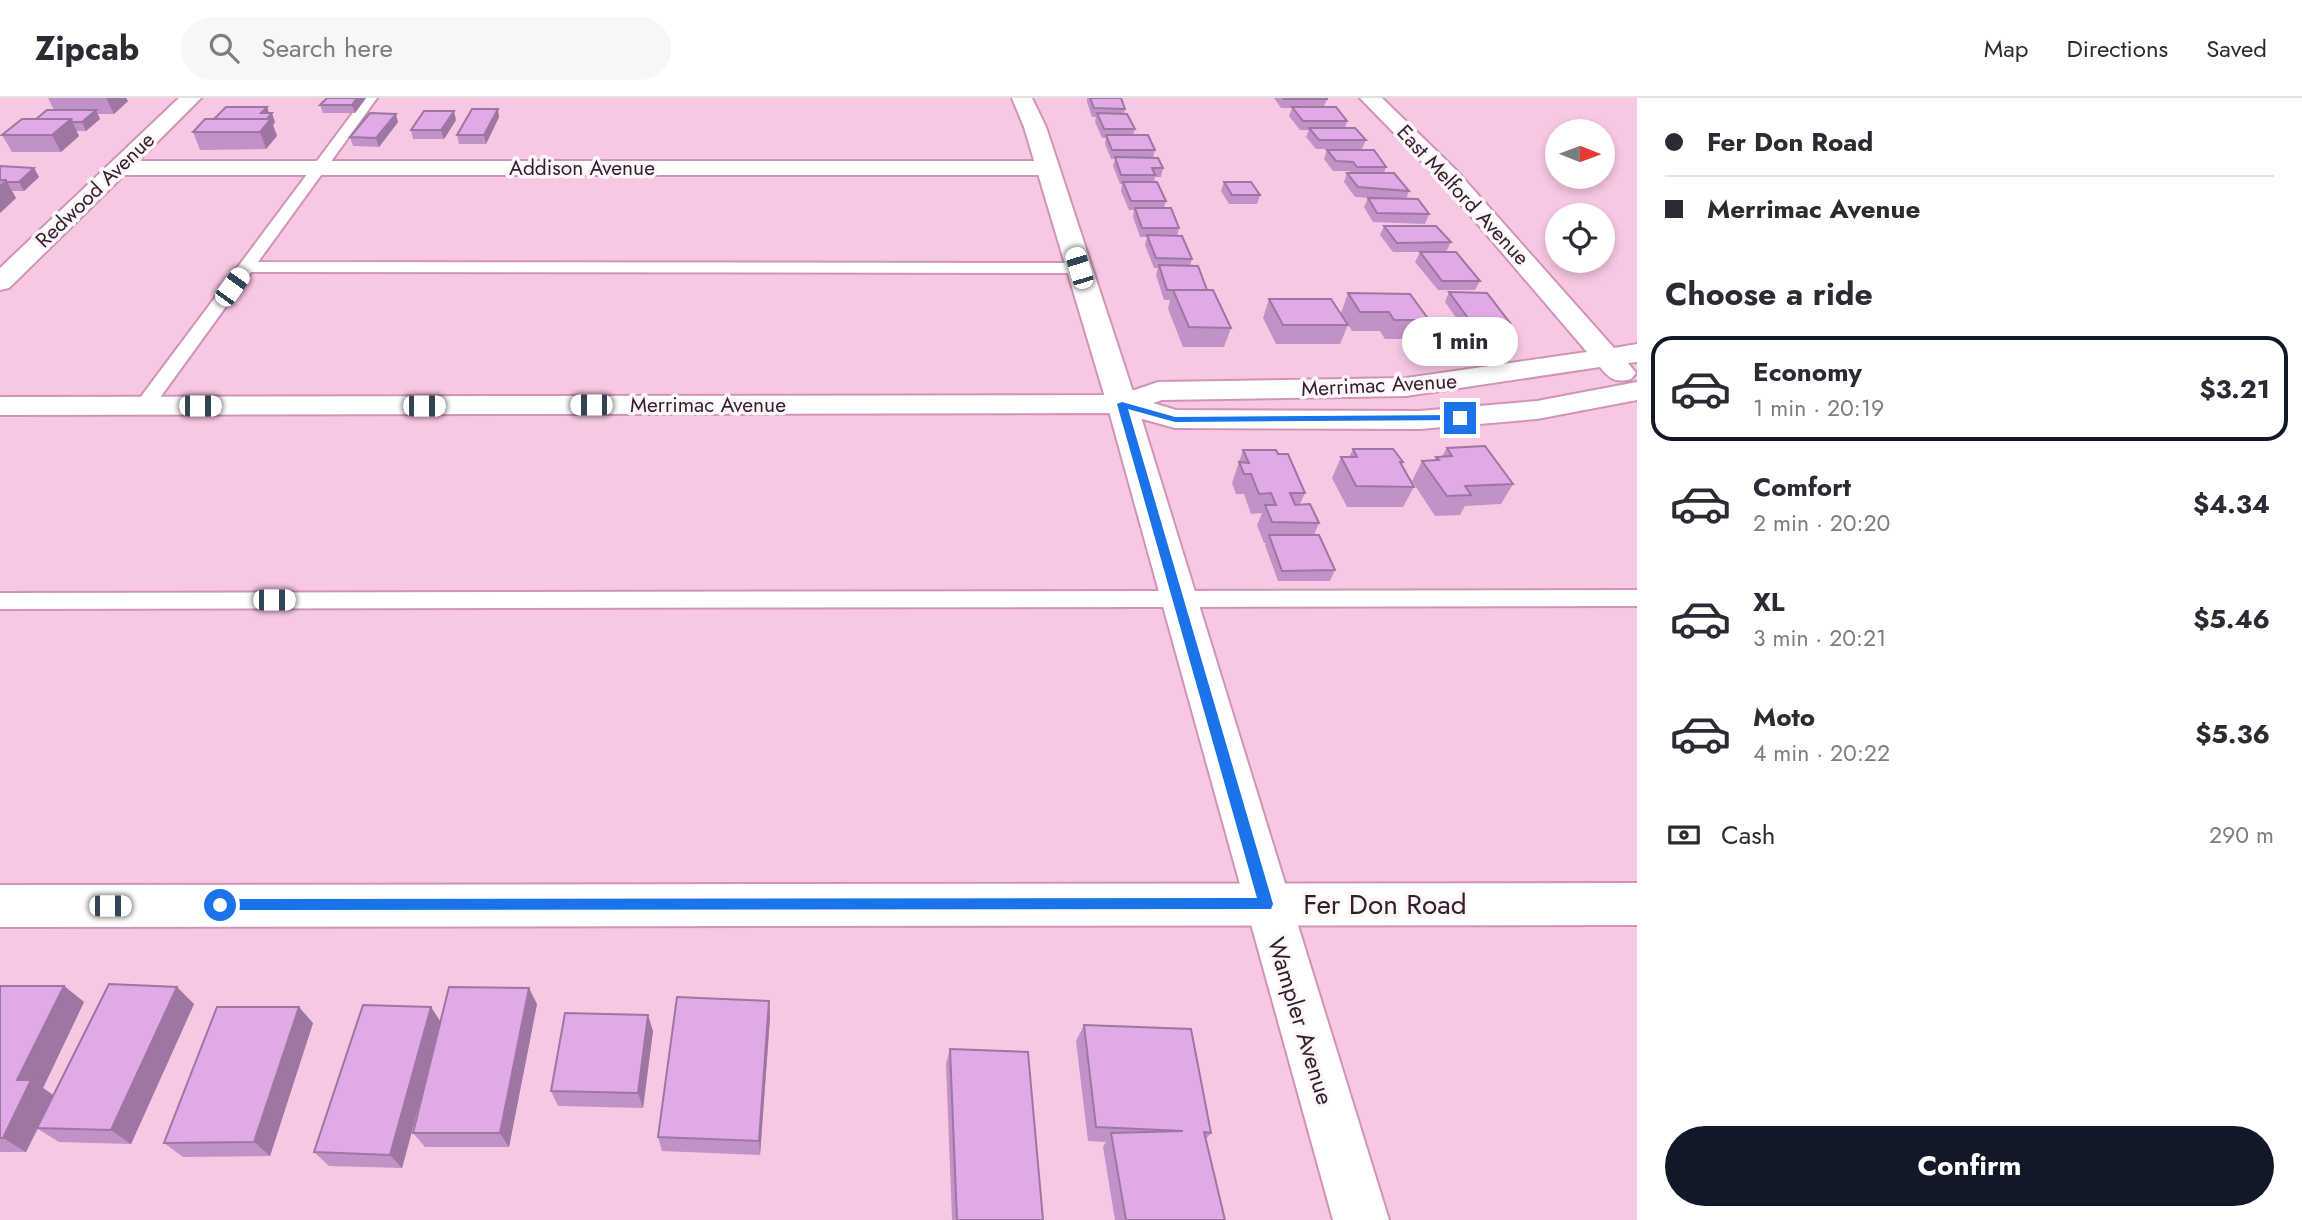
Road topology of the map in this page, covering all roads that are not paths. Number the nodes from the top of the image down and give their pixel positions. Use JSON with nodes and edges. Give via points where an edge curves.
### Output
{"nodes":[{"id":1,"x":191,"y":98,"type":"edge"},
{"id":2,"x":371,"y":98,"type":"edge"},
{"id":3,"x":1022,"y":98,"type":"edge"},
{"id":4,"x":1370,"y":98,"type":"edge"},
{"id":5,"x":118,"y":168,"type":"junction"},
{"id":6,"x":319,"y":168,"type":"junction"},
{"id":7,"x":1047,"y":168,"type":"junction"},
{"id":8,"x":247,"y":267,"type":"junction"},
{"id":9,"x":1079,"y":268,"type":"junction"},
{"id":10,"x":0,"y":282,"type":"edge"},
{"id":11,"x":1637,"y":353,"type":"edge"},
{"id":12,"x":1606,"y":359,"type":"junction"},
{"id":13,"x":1637,"y":389,"type":"edge"},
{"id":14,"x":1122,"y":404,"type":"junction"},
{"id":15,"x":144,"y":406,"type":"junction"},
{"id":16,"x":0,"y":407,"type":"edge"},
{"id":17,"x":1177,"y":597,"type":"junction"},
{"id":18,"x":1637,"y":598,"type":"edge"},
{"id":19,"x":0,"y":601,"type":"edge"},
{"id":20,"x":1266,"y":904,"type":"junction"},
{"id":21,"x":1637,"y":904,"type":"edge"},
{"id":22,"x":0,"y":906,"type":"edge"},
{"id":23,"x":1361,"y":1220,"type":"edge"}],
"edges":[{"from":1,"to":5,"type":"street","name":"Redwood Avenue"},
{"from":2,"to":6,"type":"lane"},
{"from":3,"to":7,"type":"street","name":"Wampler Avenue"},
{"from":4,"to":12,"type":"street","name":"East Melford Avenue","via":[[1448,175],[1553,291]]},
{"from":5,"to":6,"type":"street","name":"Addison Avenue"},
{"from":5,"to":10,"type":"street","name":"Redwood Avenue"},
{"from":6,"to":7,"type":"street","name":"Addison Avenue"},
{"from":6,"to":8,"type":"lane"},
{"from":7,"to":9,"type":"street","name":"Wampler Avenue"},
{"from":8,"to":9,"type":"lane"},
{"from":8,"to":15,"type":"lane"},
{"from":9,"to":14,"type":"street","name":"Wampler Avenue"},
{"from":11,"to":12,"type":"street","name":"Merrimac Avenue"},
{"from":12,"to":13,"type":"street","name":"East Melford Avenue"},
{"from":12,"to":14,"type":"street","name":"Merrimac Avenue","via":[[1406,387],[1158,391]]},
{"from":13,"to":14,"type":"street","name":"Merrimac Avenue","via":[[1537,410],[1420,420],[1175,419]]},
{"from":14,"to":15,"type":"street","name":"Merrimac Avenue"},
{"from":14,"to":17,"type":"street","name":"Wampler Avenue"},
{"from":15,"to":16,"type":"street","name":"Merrimac Avenue"},
{"from":17,"to":18,"type":"lane"},
{"from":17,"to":19,"type":"lane"},
{"from":17,"to":20,"type":"street","name":"Wampler Avenue"},
{"from":20,"to":21,"type":"street","name":"Fer Don Road"},
{"from":20,"to":22,"type":"street","name":"Fer Don Road"},
{"from":20,"to":23,"type":"street","name":"Wampler Avenue"}]}
